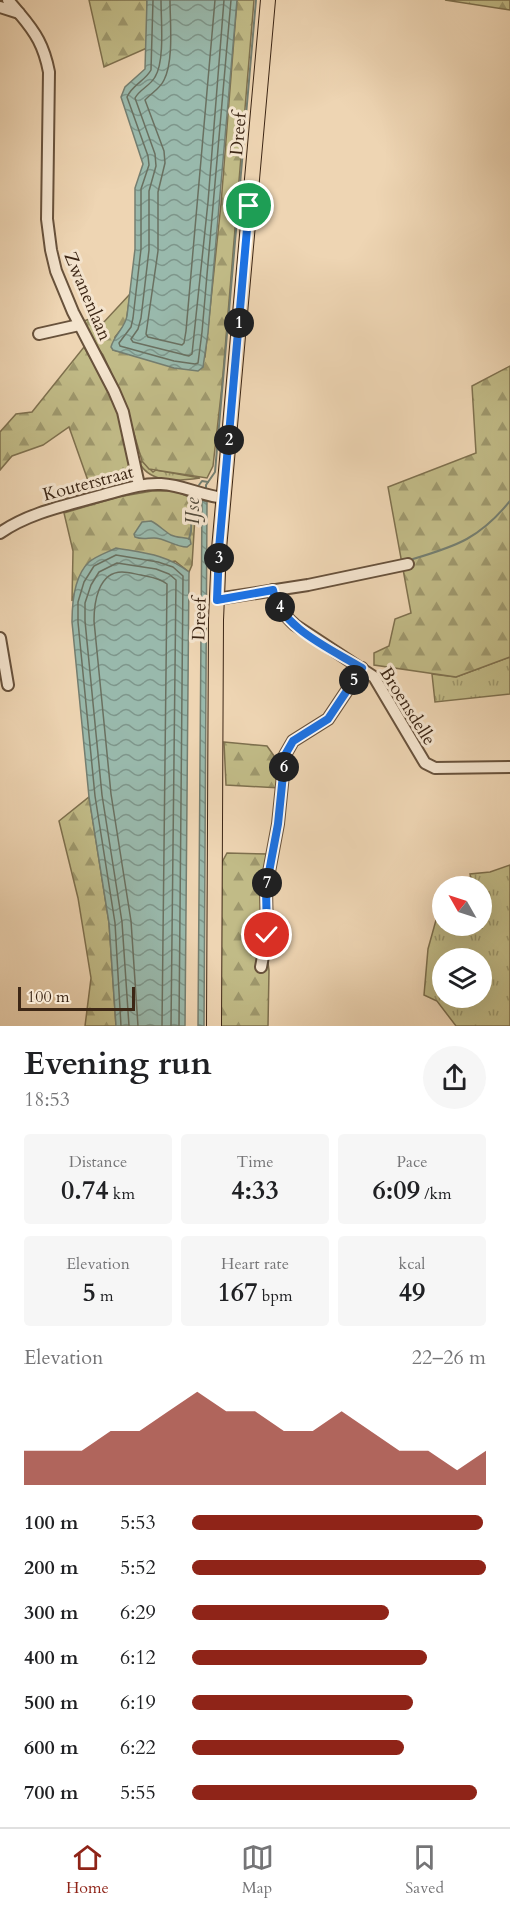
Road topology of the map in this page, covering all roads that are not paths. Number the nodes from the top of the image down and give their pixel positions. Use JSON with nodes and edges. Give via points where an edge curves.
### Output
{"nodes":[{"id":1,"x":8,"y":0,"type":"edge"},
{"id":2,"x":268,"y":0,"type":"edge"},
{"id":3,"x":0,"y":8,"type":"edge"},
{"id":4,"x":19,"y":13,"type":"junction"},
{"id":5,"x":79,"y":325,"type":"junction"},
{"id":6,"x":39,"y":333,"type":"dead end"},
{"id":7,"x":139,"y":485,"type":"junction"},
{"id":8,"x":224,"y":498,"type":"junction"},
{"id":9,"x":0,"y":533,"type":"edge"},
{"id":10,"x":408,"y":564,"type":"dead end"},
{"id":11,"x":273,"y":590,"type":"junction"},
{"id":12,"x":217,"y":600,"type":"junction"},
{"id":13,"x":0,"y":638,"type":"edge"},
{"id":14,"x":362,"y":668,"type":"junction"},
{"id":15,"x":8,"y":685,"type":"dead end"},
{"id":16,"x":510,"y":767,"type":"edge"},
{"id":17,"x":261,"y":967,"type":"dead end"},
{"id":18,"x":214,"y":1026,"type":"edge"}],
"edges":[{"from":1,"to":4,"type":"street","name":"Zwanenlaan"},
{"from":2,"to":8,"type":"main road","name":"Dreef"},
{"from":3,"to":4,"type":"street"},
{"from":4,"to":5,"type":"street","name":"Zwanenlaan","via":[[46,54],[47,219],[56,271]]},
{"from":5,"to":6,"type":"street"},
{"from":5,"to":7,"type":"street","name":"Zwanenlaan","via":[[123,412]]},
{"from":7,"to":8,"type":"street","name":"Kouterstraat","via":[[161,483]]},
{"from":7,"to":9,"type":"street","name":"Kouterstraat","via":[[33,516]]},
{"from":8,"to":12,"type":"main road","name":"Dreef"},
{"from":10,"to":11,"type":"street"},
{"from":11,"to":12,"type":"street"},
{"from":11,"to":14,"type":"street","name":"Broensdelle","via":[[284,615],[295,625]]},
{"from":12,"to":18,"type":"main road","name":"Dreef"},
{"from":13,"to":15,"type":"street"},
{"from":14,"to":16,"type":"street","name":"Broensdelle","via":[[374,677],[420,756],[430,766]]},
{"from":14,"to":17,"type":"street","via":[[328,719],[293,741],[285,755],[266,888],[267,935]]}]}
